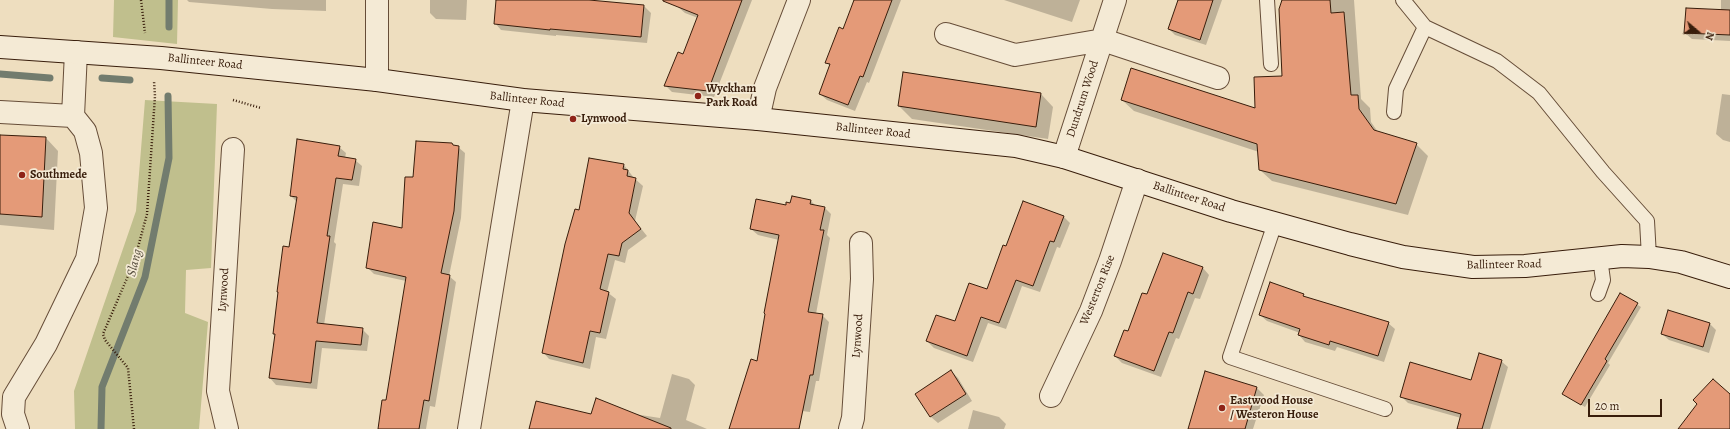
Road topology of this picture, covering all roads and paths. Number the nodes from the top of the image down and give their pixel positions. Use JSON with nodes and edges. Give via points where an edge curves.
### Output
{"nodes":[{"id":1,"x":141,"y":0,"type":"edge"},
{"id":2,"x":377,"y":0,"type":"edge"},
{"id":3,"x":799,"y":0,"type":"edge"},
{"id":4,"x":1115,"y":0,"type":"edge"},
{"id":5,"x":1267,"y":0,"type":"edge"},
{"id":6,"x":1403,"y":0,"type":"edge"},
{"id":7,"x":1425,"y":27,"type":"junction"},
{"id":8,"x":946,"y":34,"type":"dead end"},
{"id":9,"x":1102,"y":40,"type":"junction"},
{"id":10,"x":0,"y":47,"type":"edge"},
{"id":11,"x":76,"y":52,"type":"junction"},
{"id":12,"x":163,"y":58,"type":"junction"},
{"id":13,"x":1271,"y":64,"type":"dead end"},
{"id":14,"x":1218,"y":78,"type":"dead end"},
{"id":15,"x":377,"y":80,"type":"junction"},
{"id":16,"x":233,"y":100,"type":"dead end"},
{"id":17,"x":523,"y":100,"type":"junction"},
{"id":18,"x":261,"y":108,"type":"dead end"},
{"id":19,"x":0,"y":112,"type":"edge"},
{"id":20,"x":1394,"y":112,"type":"dead end"},
{"id":21,"x":73,"y":116,"type":"junction"},
{"id":22,"x":758,"y":119,"type":"junction"},
{"id":23,"x":233,"y":149,"type":"dead end"},
{"id":24,"x":1064,"y":158,"type":"junction"},
{"id":25,"x":1137,"y":180,"type":"junction"},
{"id":26,"x":1275,"y":223,"type":"junction"},
{"id":27,"x":861,"y":244,"type":"dead end"},
{"id":28,"x":1649,"y":257,"type":"junction"},
{"id":29,"x":1600,"y":258,"type":"junction"},
{"id":30,"x":1730,"y":277,"type":"edge"},
{"id":31,"x":1598,"y":294,"type":"dead end"},
{"id":32,"x":1051,"y":396,"type":"dead end"},
{"id":33,"x":1385,"y":409,"type":"dead end"},
{"id":34,"x":18,"y":429,"type":"edge"},
{"id":35,"x":134,"y":429,"type":"edge"},
{"id":36,"x":227,"y":429,"type":"edge"},
{"id":37,"x":469,"y":429,"type":"edge"},
{"id":38,"x":850,"y":429,"type":"edge"}],
"edges":[{"from":1,"to":12,"type":"path","via":[[145,40]]},
{"from":2,"to":15,"type":"street"},
{"from":3,"to":22,"type":"street","via":[[765,88]]},
{"from":4,"to":9,"type":"street","name":"Dundrum Wood"},
{"from":5,"to":13,"type":"lane"},
{"from":6,"to":7,"type":"lane"},
{"from":7,"to":20,"type":"lane","via":[[1396,89]]},
{"from":7,"to":28,"type":"lane","via":[[1497,61],[1539,93],[1646,221]]},
{"from":8,"to":9,"type":"street","name":"Dundrum Wood","via":[[1015,55]]},
{"from":9,"to":14,"type":"street","name":"Dundrum Wood"},
{"from":9,"to":24,"type":"street","name":"Dundrum Wood"},
{"from":10,"to":11,"type":"street","name":"Ballinteer Road"},
{"from":11,"to":12,"type":"street","name":"Ballinteer Road"},
{"from":11,"to":21,"type":"street"},
{"from":12,"to":15,"type":"street","name":"Ballinteer Road"},
{"from":12,"to":35,"type":"path","via":[[155,96],[147,214],[134,262],[103,334],[128,368]]},
{"from":15,"to":17,"type":"street","name":"Ballinteer Road"},
{"from":16,"to":18,"type":"path"},
{"from":17,"to":22,"type":"street","name":"Ballinteer Road"},
{"from":17,"to":37,"type":"street"},
{"from":19,"to":21,"type":"street"},
{"from":21,"to":34,"type":"street","via":[[85,131],[91,153],[96,208],[87,259],[46,344],[14,396],[13,414]]},
{"from":22,"to":24,"type":"street","name":"Ballinteer Road","via":[[1016,146]]},
{"from":23,"to":36,"type":"street","name":"Lynwood","via":[[218,391]]},
{"from":24,"to":25,"type":"street","name":"Ballinteer Road"},
{"from":25,"to":26,"type":"street","name":"Ballinteer Road"},
{"from":25,"to":32,"type":"street","name":"Westerton Rise","via":[[1091,311]]},
{"from":26,"to":29,"type":"street","name":"Ballinteer Road","via":[[1403,257],[1473,267],[1525,266]]},
{"from":26,"to":33,"type":"lane","via":[[1230,357]]},
{"from":27,"to":38,"type":"street","name":"Lynwood","via":[[862,279],[853,418]]},
{"from":28,"to":29,"type":"street","name":"Ballinteer Road"},
{"from":28,"to":30,"type":"street","name":"Ballinteer Road","via":[[1681,262]]},
{"from":29,"to":31,"type":"lane","via":[[1603,280]]}]}
